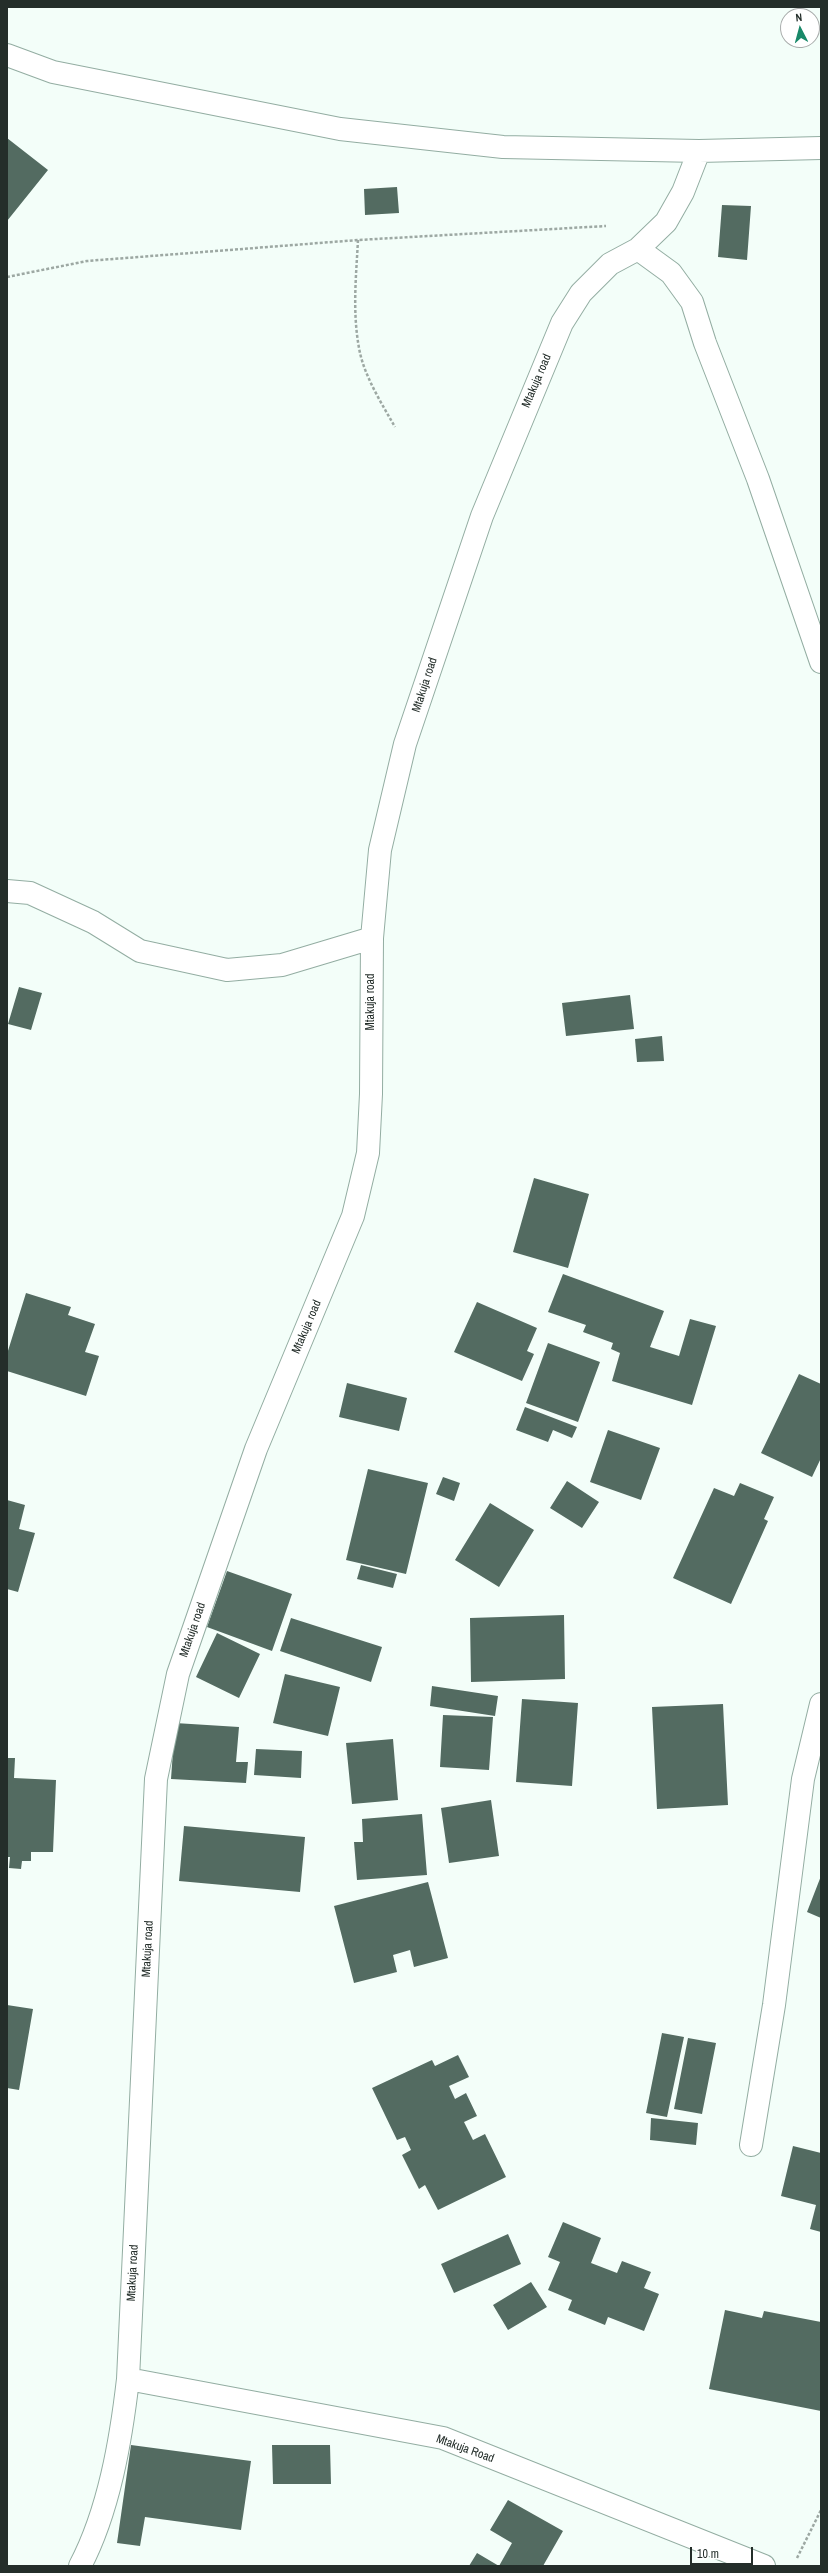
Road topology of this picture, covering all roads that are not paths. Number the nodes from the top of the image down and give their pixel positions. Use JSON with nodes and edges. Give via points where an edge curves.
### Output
{"nodes":[{"id":1,"x":7,"y":55,"type":"edge"},
{"id":2,"x":821,"y":148,"type":"edge"},
{"id":3,"x":699,"y":151,"type":"junction"},
{"id":4,"x":638,"y":248,"type":"junction"},
{"id":5,"x":821,"y":662,"type":"edge"},
{"id":6,"x":7,"y":891,"type":"edge"},
{"id":7,"x":372,"y":938,"type":"junction"},
{"id":8,"x":821,"y":1704,"type":"edge"},
{"id":9,"x":751,"y":2145,"type":"dead end"},
{"id":10,"x":128,"y":2379,"type":"junction"},
{"id":11,"x":80,"y":2566,"type":"edge"},
{"id":12,"x":764,"y":2566,"type":"edge"}],
"edges":[{"from":1,"to":3,"type":"street","via":[[53,72],[340,129],[502,147]]},
{"from":2,"to":3,"type":"street"},
{"from":3,"to":4,"type":"street","name":"Mtakuja road","via":[[684,192],[666,222]]},
{"from":4,"to":5,"type":"street","via":[[671,272],[692,302],[705,343],[758,479]]},
{"from":4,"to":7,"type":"street","name":"Mtakuja road","via":[[610,264],[581,293],[562,323],[482,516],[405,744],[380,850]]},
{"from":6,"to":7,"type":"street","via":[[30,893],[93,922],[140,951],[227,970],[282,965]]},
{"from":7,"to":10,"type":"street","name":"Mtakuja road","via":[[368,1153],[353,1216],[256,1449],[178,1674],[156,1779]]},
{"from":8,"to":9,"type":"street","via":[[803,1779],[774,2005]]},
{"from":10,"to":11,"type":"street","name":"Mtakuja road","via":[[122,2429],[95,2539]]},
{"from":10,"to":12,"type":"street","name":"Mtakuja Road","via":[[443,2438]]}]}
